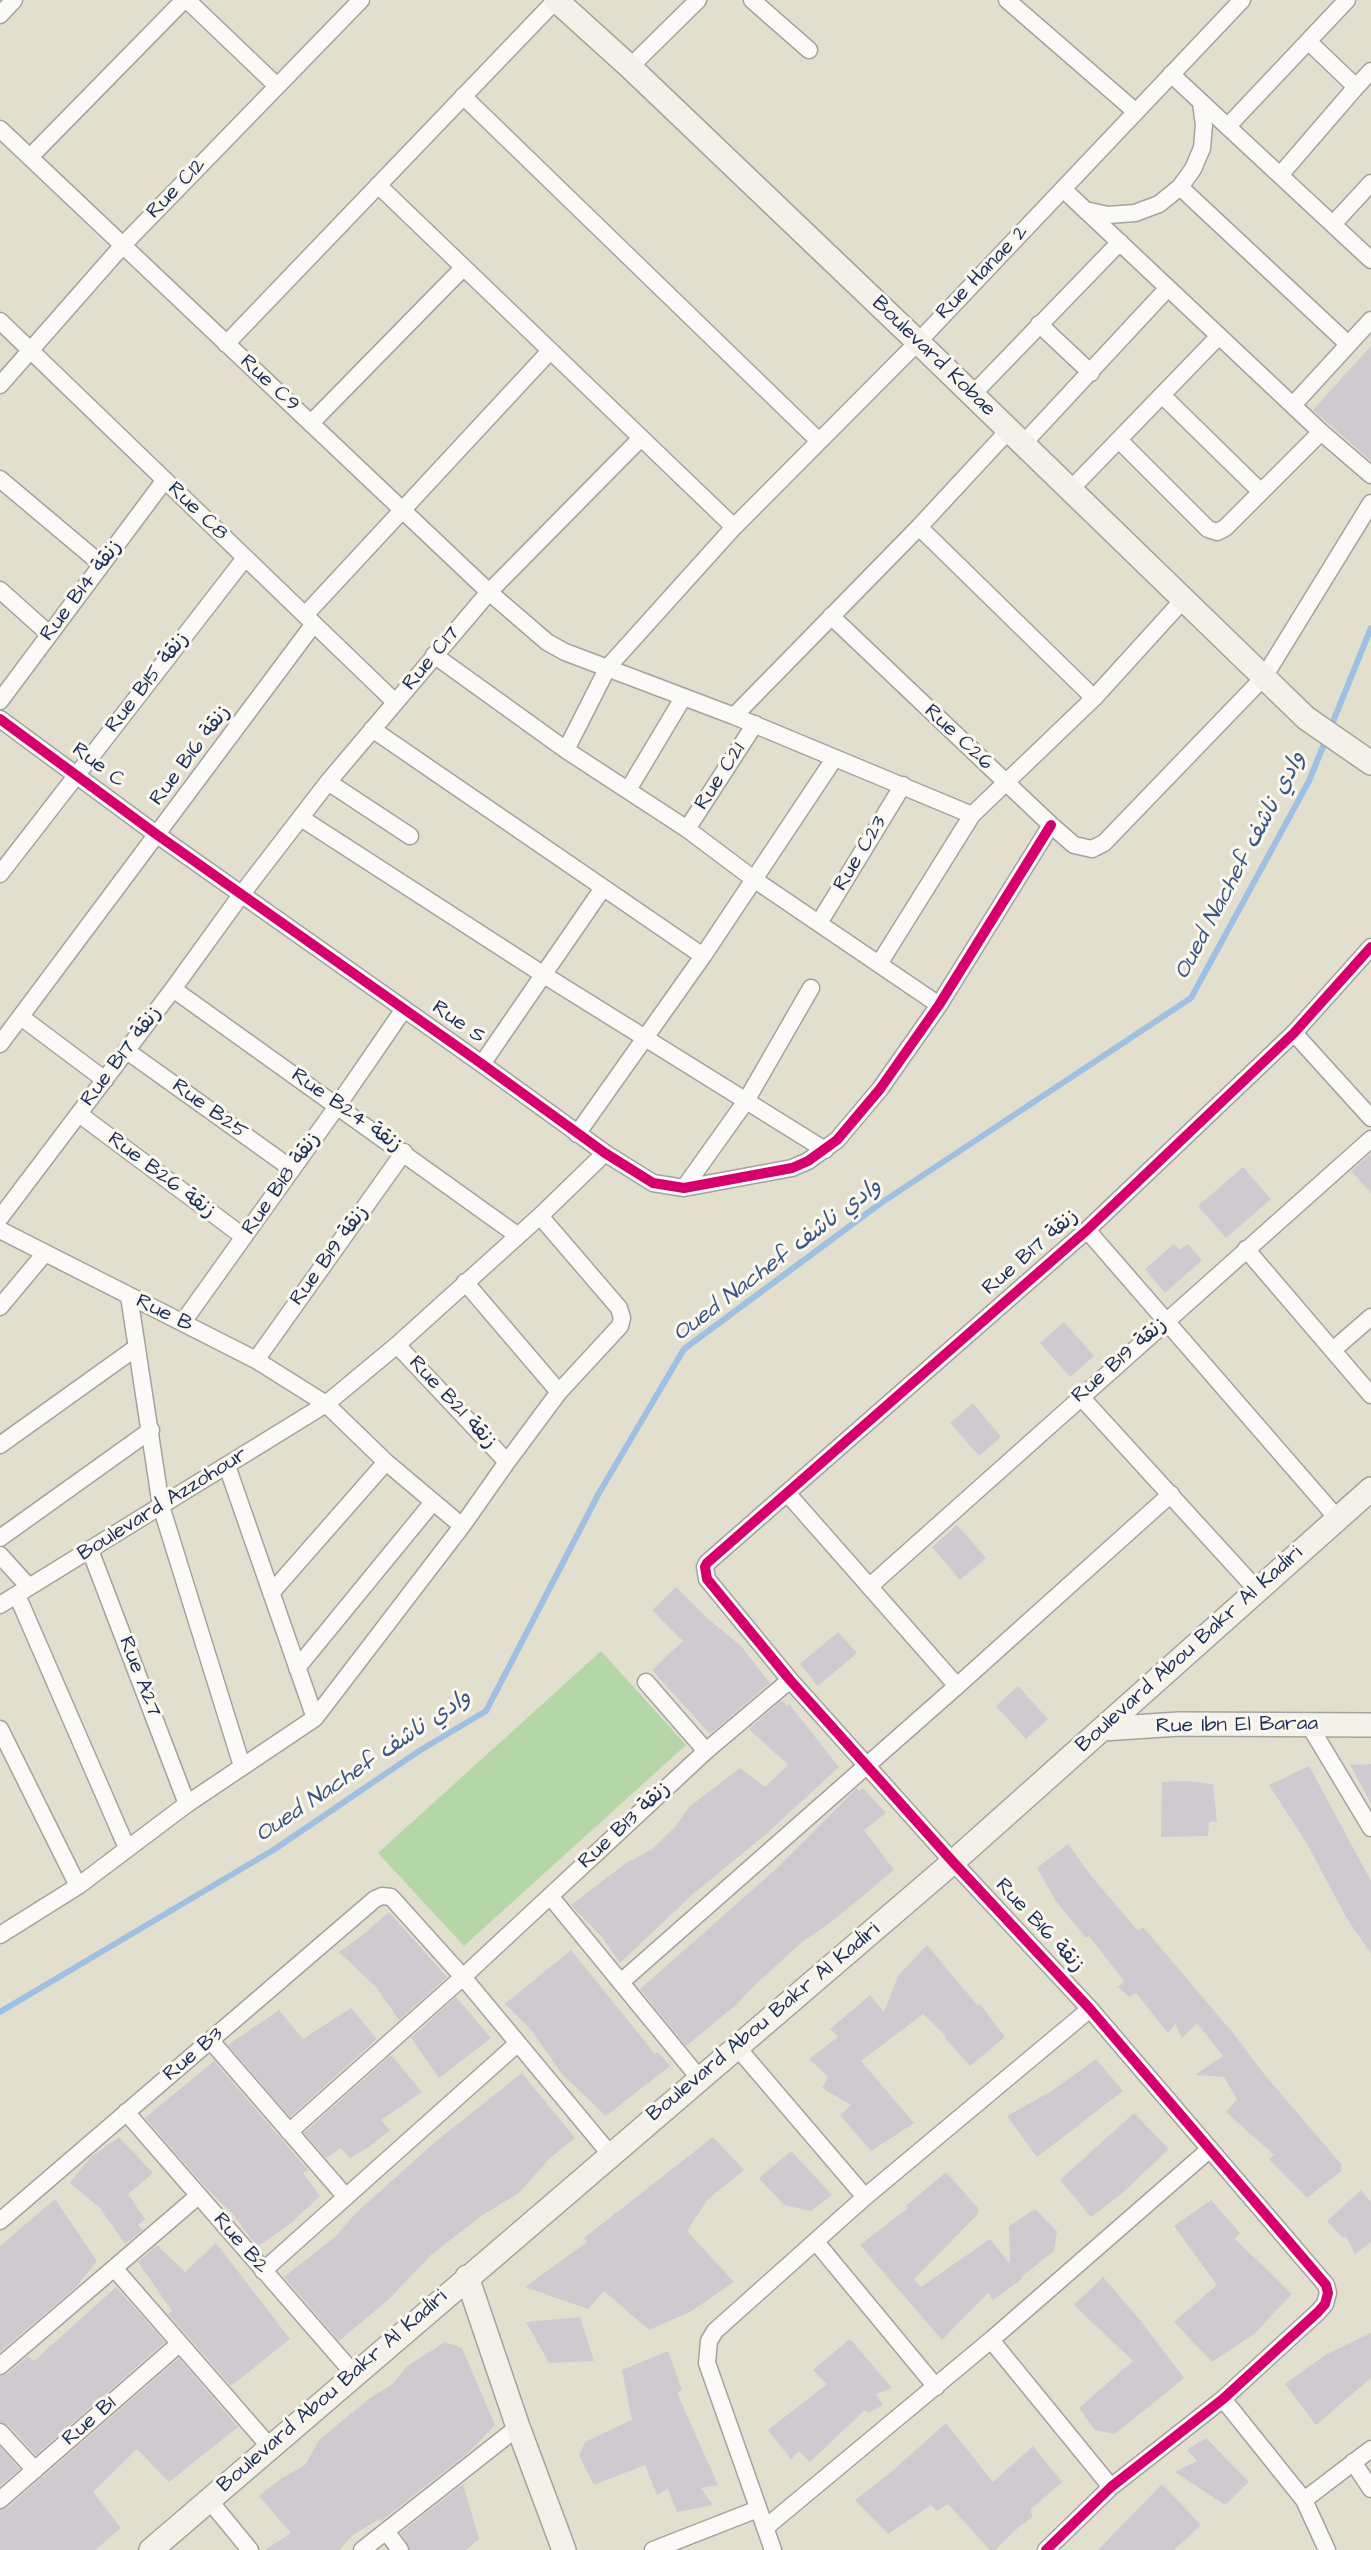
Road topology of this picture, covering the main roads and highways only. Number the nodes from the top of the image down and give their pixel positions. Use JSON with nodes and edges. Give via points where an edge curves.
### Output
{"nodes":[{"id":1,"x":556,"y":0,"type":"edge"},
{"id":2,"x":1371,"y":763,"type":"edge"},
{"id":3,"x":1371,"y":1489,"type":"edge"},
{"id":4,"x":1371,"y":1725,"type":"edge"},
{"id":5,"x":1103,"y":1729,"type":"junction"},
{"id":6,"x":467,"y":2277,"type":"junction"},
{"id":7,"x":560,"y":2548,"type":"edge"},
{"id":8,"x":150,"y":2550,"type":"edge"}],
"edges":[{"from":1,"to":2,"type":"main road","name":"Boulevard Kobae","via":[[1306,718]]},
{"from":3,"to":5,"type":"main road","name":"Boulevard Abou Bakr Al Kadiri"},
{"from":4,"to":5,"type":"main road","name":"Rue Ibn El Baraa","via":[[1178,1724]]},
{"from":5,"to":6,"type":"main road","name":"Boulevard Abou Bakr Al Kadiri"},
{"from":6,"to":7,"type":"main road"},
{"from":6,"to":8,"type":"main road","name":"Boulevard Abou Bakr Al Kadiri"}]}
